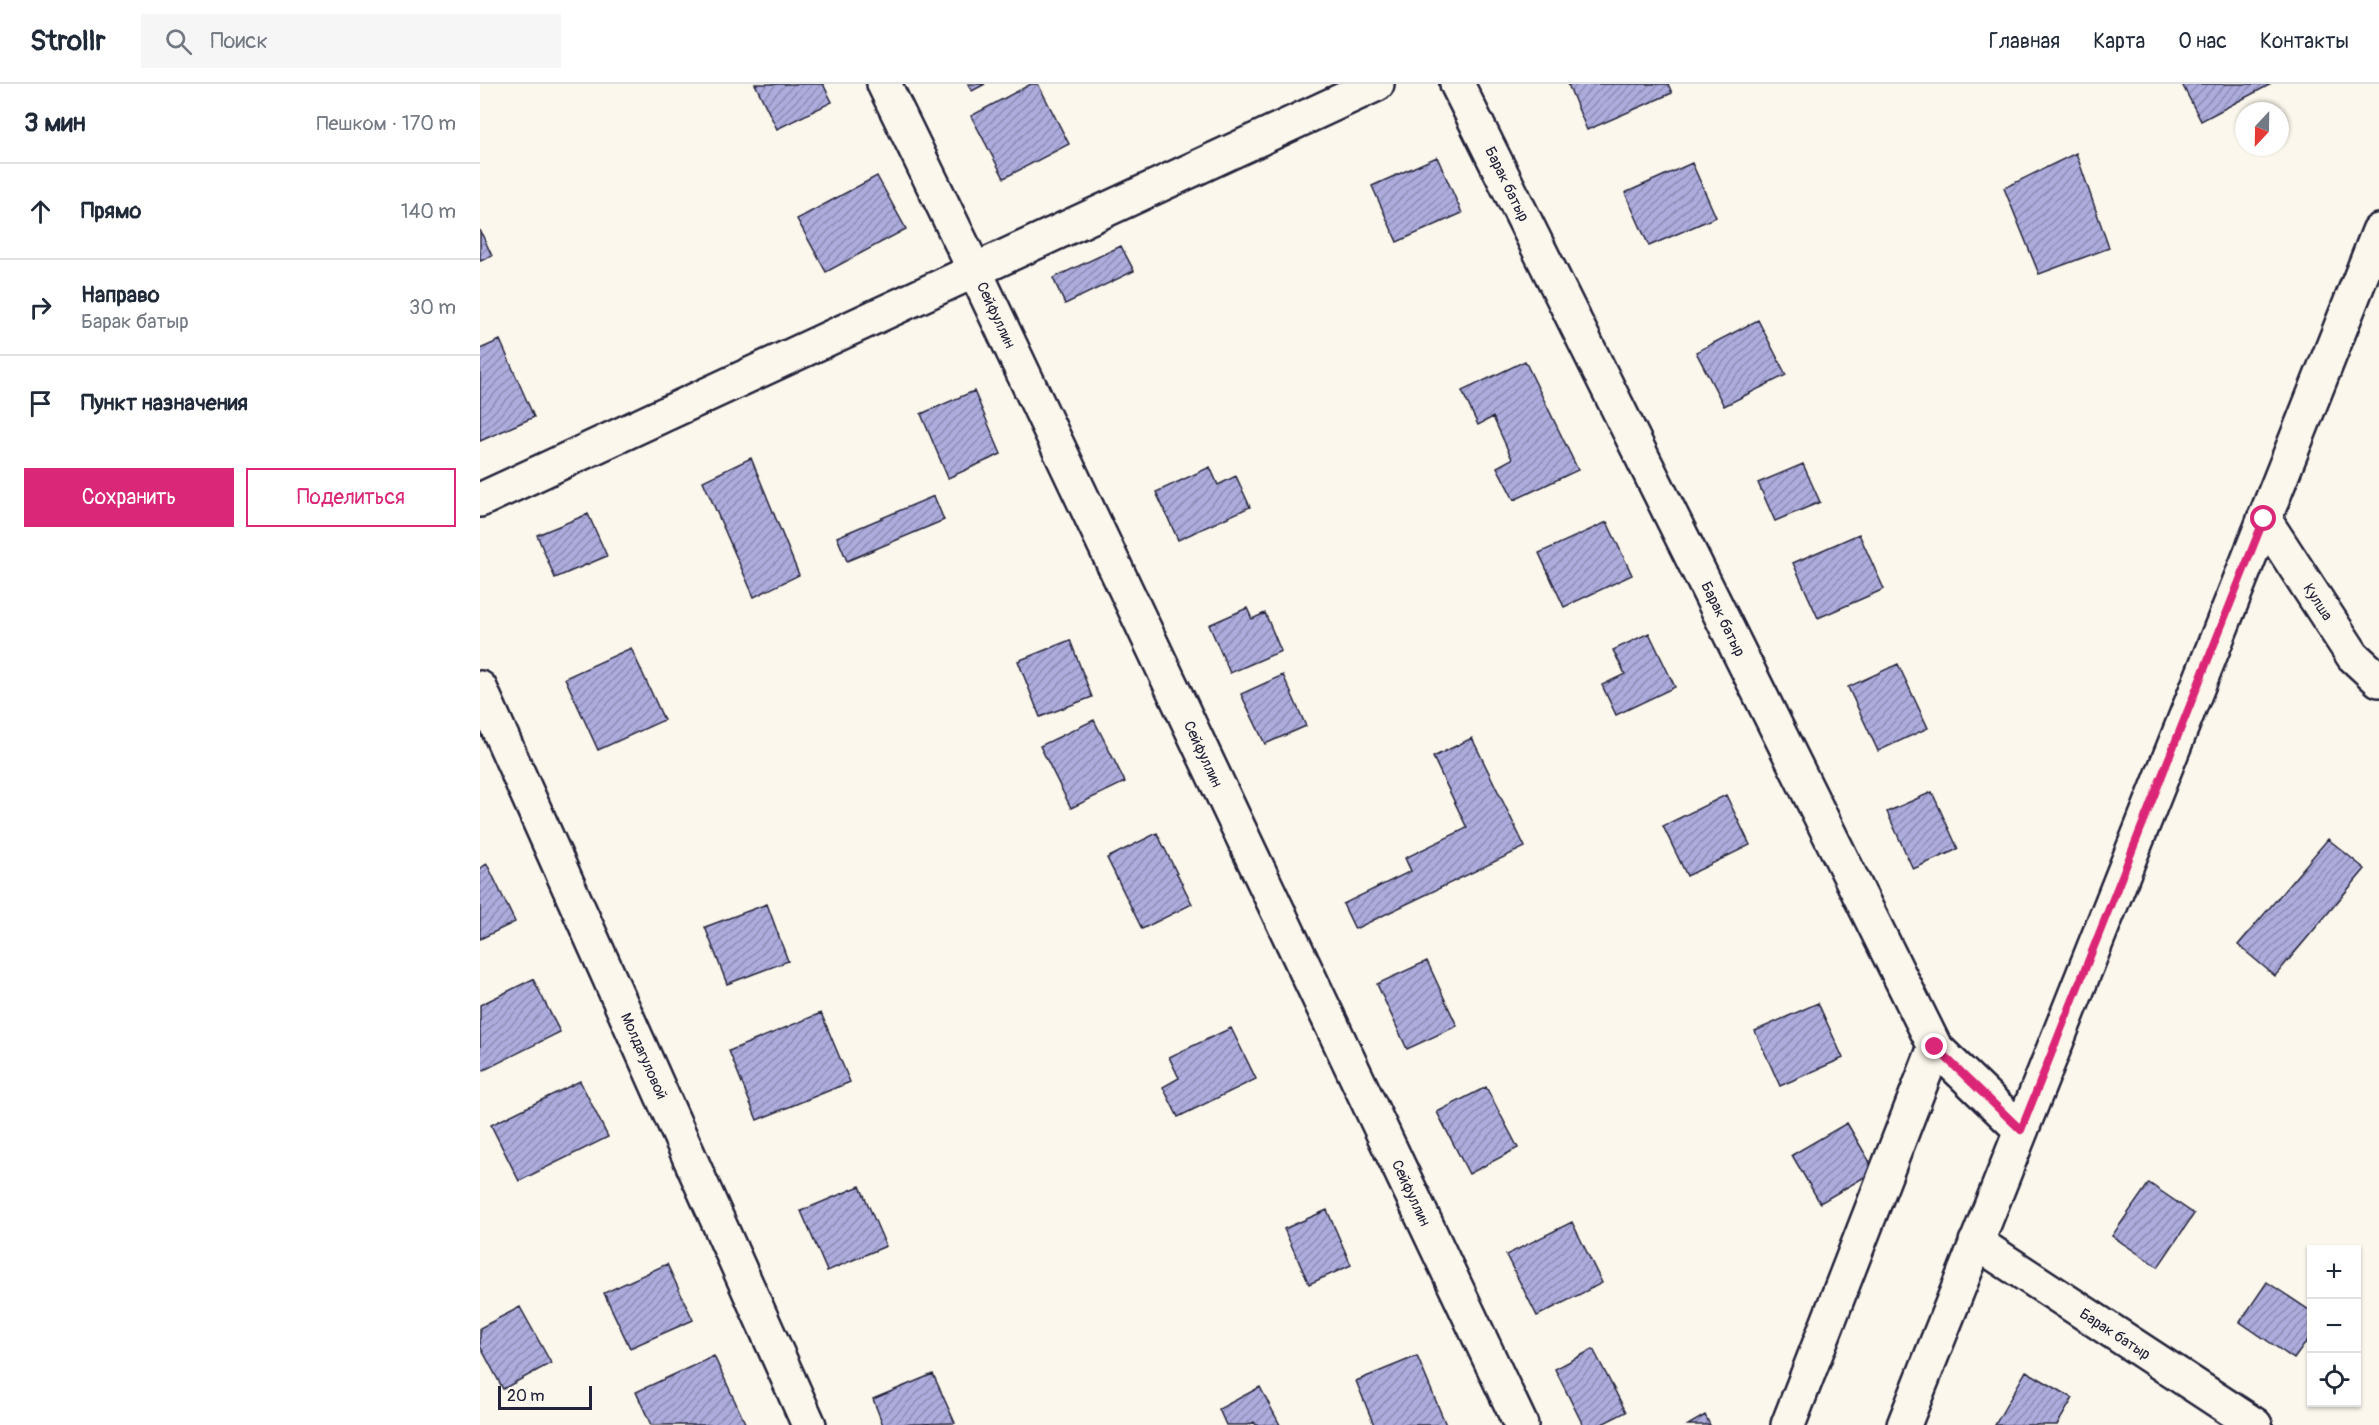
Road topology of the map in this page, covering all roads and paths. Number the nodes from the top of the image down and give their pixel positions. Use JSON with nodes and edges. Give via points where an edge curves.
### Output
{"nodes":[{"id":1,"x":884,"y":84,"type":"edge"},
{"id":2,"x":1377,"y":84,"type":"edge"},
{"id":3,"x":1457,"y":84,"type":"edge"},
{"id":4,"x":2379,"y":231,"type":"edge"},
{"id":5,"x":975,"y":271,"type":"junction"},
{"id":6,"x":480,"y":500,"type":"edge"},
{"id":7,"x":2264,"y":519,"type":"junction"},
{"id":8,"x":2379,"y":680,"type":"edge"},
{"id":9,"x":480,"y":688,"type":"edge"},
{"id":10,"x":1935,"y":1047,"type":"junction"},
{"id":11,"x":2021,"y":1130,"type":"junction"},
{"id":12,"x":1976,"y":1242,"type":"junction"},
{"id":13,"x":809,"y":1425,"type":"edge"},
{"id":14,"x":1521,"y":1425,"type":"edge"},
{"id":15,"x":1788,"y":1425,"type":"edge"},
{"id":16,"x":1904,"y":1425,"type":"edge"},
{"id":17,"x":2254,"y":1425,"type":"edge"}],
"edges":[{"from":1,"to":5,"type":"street","name":"Сейфуллин"},
{"from":2,"to":5,"type":"street"},
{"from":3,"to":10,"type":"street","name":"Барак батыр"},
{"from":4,"to":7,"type":"street"},
{"from":5,"to":6,"type":"street"},
{"from":5,"to":14,"type":"street","name":"Сейфуллин"},
{"from":7,"to":8,"type":"street","name":"Кулша","via":[[2353,656]]},
{"from":7,"to":11,"type":"street"},
{"from":9,"to":13,"type":"street","name":"Молдагуловой"},
{"from":10,"to":11,"type":"street","name":"Барак батыр"},
{"from":10,"to":15,"type":"street"},
{"from":11,"to":12,"type":"street"},
{"from":12,"to":16,"type":"street"},
{"from":12,"to":17,"type":"street","name":"Барак батыр"}]}
